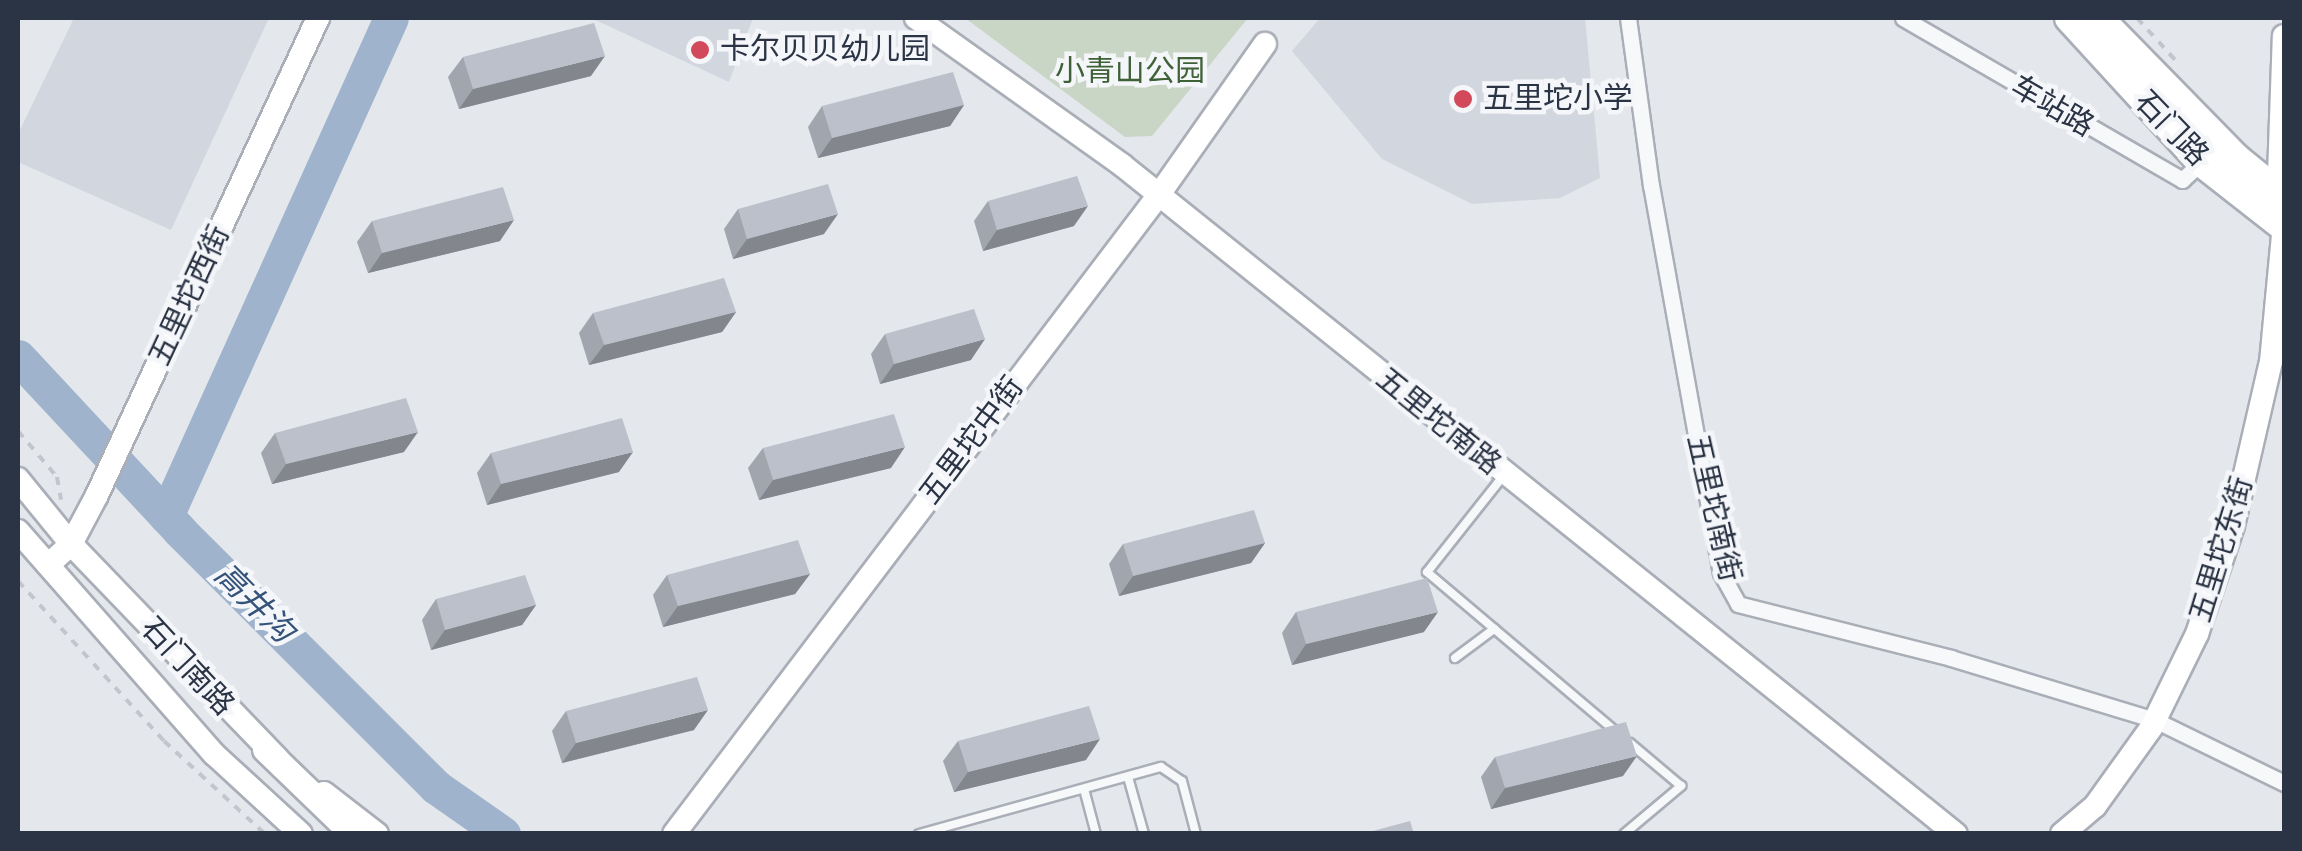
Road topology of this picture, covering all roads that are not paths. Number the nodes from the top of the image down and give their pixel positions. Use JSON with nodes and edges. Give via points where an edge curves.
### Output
{"nodes":[{"id":1,"x":318,"y":18,"type":"edge"},
{"id":2,"x":916,"y":18,"type":"edge"},
{"id":3,"x":1628,"y":18,"type":"edge"},
{"id":4,"x":1903,"y":18,"type":"edge"},
{"id":5,"x":2070,"y":18,"type":"edge"},
{"id":6,"x":2100,"y":18,"type":"edge"},
{"id":7,"x":2284,"y":36,"type":"edge"},
{"id":8,"x":1266,"y":44,"type":"dead end"},
{"id":9,"x":2201,"y":162,"type":"junction"},
{"id":10,"x":2280,"y":193,"type":"edge"},
{"id":11,"x":1158,"y":196,"type":"junction"},
{"id":12,"x":2284,"y":226,"type":"edge"},
{"id":13,"x":1504,"y":475,"type":"junction"},
{"id":14,"x":18,"y":479,"type":"edge"},
{"id":15,"x":18,"y":531,"type":"edge"},
{"id":16,"x":71,"y":544,"type":"junction"},
{"id":17,"x":48,"y":565,"type":"junction"},
{"id":18,"x":1494,"y":628,"type":"junction"},
{"id":19,"x":1455,"y":658,"type":"dead end"},
{"id":20,"x":2154,"y":720,"type":"junction"},
{"id":21,"x":265,"y":748,"type":"junction"},
{"id":22,"x":1128,"y":777,"type":"junction"},
{"id":23,"x":2284,"y":784,"type":"edge"},
{"id":24,"x":1084,"y":789,"type":"junction"},
{"id":25,"x":301,"y":834,"type":"edge"},
{"id":26,"x":353,"y":834,"type":"edge"},
{"id":27,"x":377,"y":834,"type":"edge"},
{"id":28,"x":674,"y":834,"type":"edge"},
{"id":29,"x":919,"y":834,"type":"edge"},
{"id":30,"x":1096,"y":834,"type":"edge"},
{"id":31,"x":1144,"y":834,"type":"edge"},
{"id":32,"x":1196,"y":834,"type":"edge"},
{"id":33,"x":1624,"y":834,"type":"edge"},
{"id":34,"x":1956,"y":834,"type":"edge"},
{"id":35,"x":2062,"y":834,"type":"edge"}],
"edges":[{"from":1,"to":16,"type":"street","name":"五里坨西街"},
{"from":2,"to":11,"type":"street","name":"五里坨南路"},
{"from":3,"to":20,"type":"street","name":"五里坨南街","via":[[1650,185],[1721,573],[1738,604],[1951,658]]},
{"from":4,"to":9,"type":"street","name":"车站路","via":[[2182,180]]},
{"from":5,"to":9,"type":"highway","name":"石门路"},
{"from":6,"to":10,"type":"highway","name":"石门路","via":[[2197,121]]},
{"from":7,"to":10,"type":"street","name":"五里坨东街"},
{"from":8,"to":11,"type":"street","name":"五里坨中街"},
{"from":9,"to":12,"type":"highway","name":"石门路"},
{"from":10,"to":12,"type":"street","name":"五里坨东街"},
{"from":11,"to":13,"type":"street","name":"五里坨南路"},
{"from":11,"to":28,"type":"street","name":"五里坨中街"},
{"from":12,"to":20,"type":"street","name":"五里坨东街","via":[[2271,362],[2233,526],[2196,634]]},
{"from":13,"to":18,"type":"lane","via":[[1426,572]]},
{"from":13,"to":34,"type":"street","name":"五里坨南路"},
{"from":14,"to":16,"type":"street","name":"石门南路"},
{"from":15,"to":17,"type":"street","name":"石门南路"},
{"from":16,"to":17,"type":"street","name":"五里坨西街"},
{"from":16,"to":21,"type":"street","name":"石门南路"},
{"from":17,"to":25,"type":"street","name":"石门南路","via":[[214,754]]},
{"from":18,"to":19,"type":"lane"},
{"from":18,"to":33,"type":"lane","via":[[1680,786]]},
{"from":20,"to":23,"type":"street","name":"五里坨南街"},
{"from":20,"to":35,"type":"street","name":"五里坨东街","via":[[2095,806]]},
{"from":21,"to":26,"type":"main road"},
{"from":21,"to":27,"type":"street","name":"石门南路"},
{"from":22,"to":24,"type":"lane"},
{"from":22,"to":31,"type":"lane"},
{"from":22,"to":32,"type":"lane","via":[[1161,767],[1177,774]]},
{"from":24,"to":29,"type":"lane"},
{"from":24,"to":30,"type":"lane"}]}
